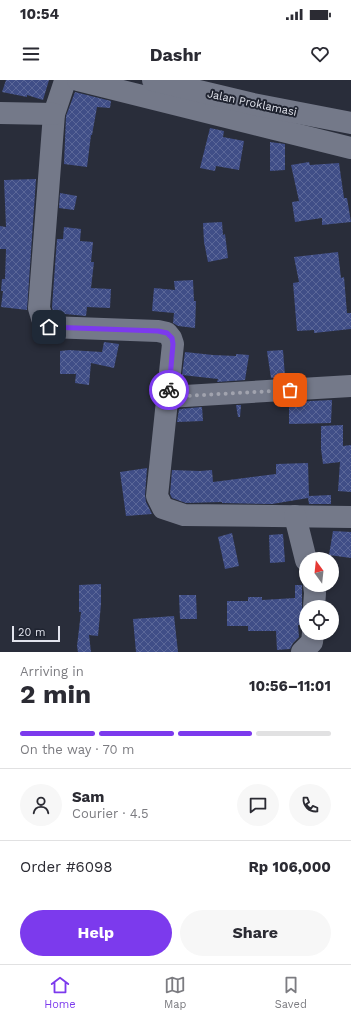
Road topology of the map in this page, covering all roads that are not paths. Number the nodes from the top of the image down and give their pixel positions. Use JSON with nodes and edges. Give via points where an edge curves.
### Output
{"nodes":[{"id":1,"x":68,"y":80,"type":"edge"},
{"id":2,"x":78,"y":80,"type":"edge"},
{"id":3,"x":153,"y":80,"type":"edge"},
{"id":4,"x":0,"y":113,"type":"edge"},
{"id":5,"x":54,"y":114,"type":"junction"},
{"id":6,"x":351,"y":123,"type":"edge"},
{"id":7,"x":351,"y":148,"type":"edge"},
{"id":8,"x":351,"y":386,"type":"edge"},
{"id":9,"x":168,"y":397,"type":"junction"},
{"id":10,"x":295,"y":516,"type":"junction"},
{"id":11,"x":351,"y":517,"type":"edge"},
{"id":12,"x":304,"y":552,"type":"edge"},
{"id":13,"x":312,"y":640,"type":"edge"},
{"id":14,"x":302,"y":652,"type":"edge"}],
"edges":[{"from":1,"to":5,"type":"street","via":[[64,84]]},
{"from":2,"to":7,"type":"street"},
{"from":3,"to":6,"type":"street","name":"Jalan Proklamasi","via":[[253,104]]},
{"from":4,"to":5,"type":"street"},
{"from":5,"to":9,"type":"street","via":[[39,308],[42,318],[49,327],[167,333],[173,344]]},
{"from":8,"to":9,"type":"street"},
{"from":9,"to":10,"type":"street","via":[[157,496],[163,508],[184,515]]},
{"from":10,"to":11,"type":"street"},
{"from":10,"to":12,"type":"street"},
{"from":13,"to":14,"type":"street"}]}
